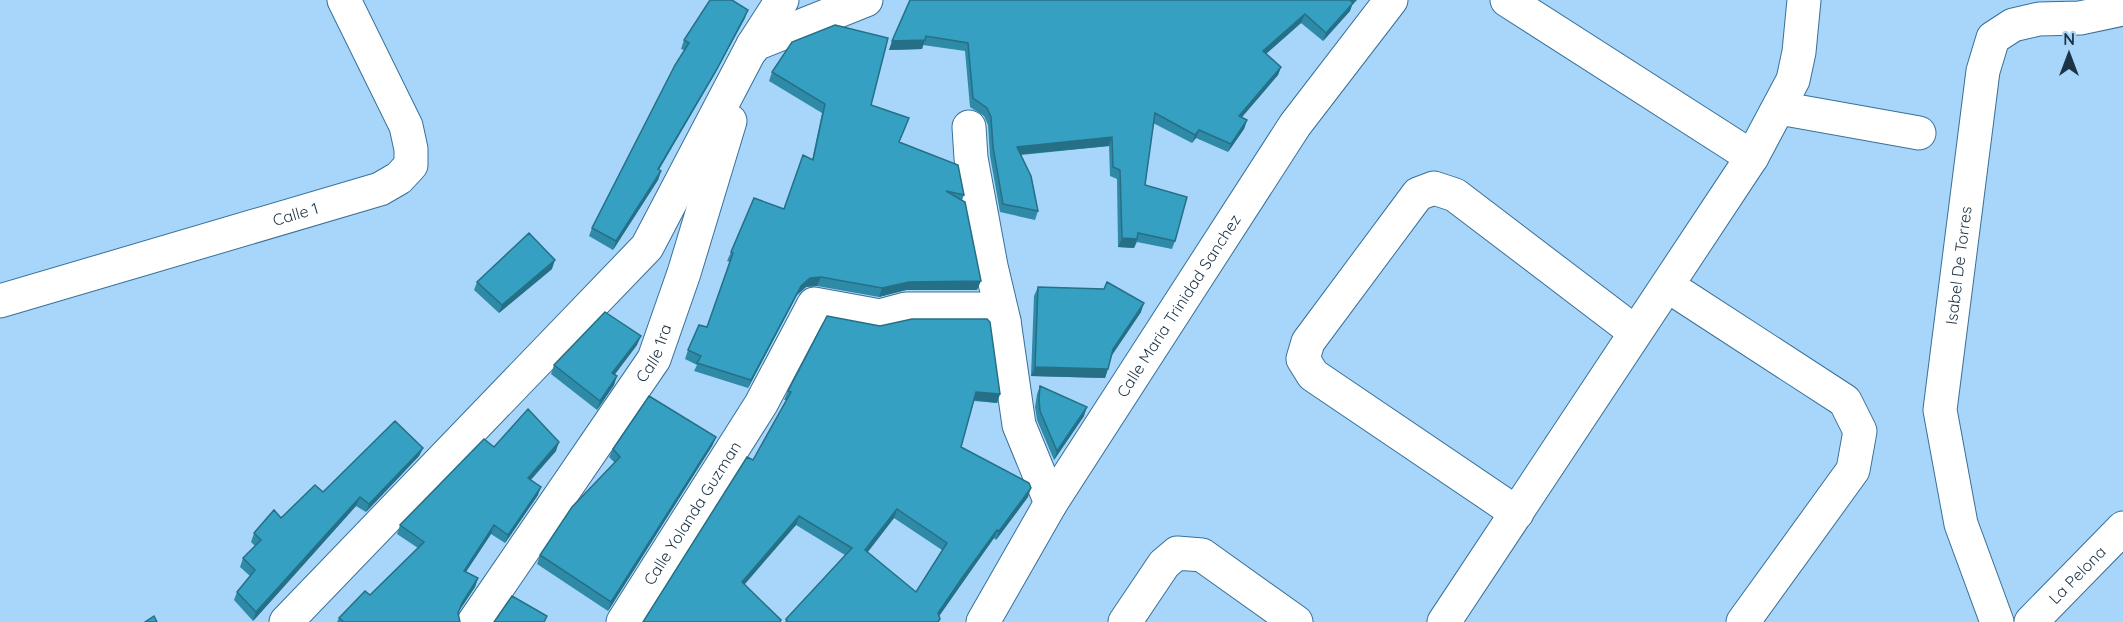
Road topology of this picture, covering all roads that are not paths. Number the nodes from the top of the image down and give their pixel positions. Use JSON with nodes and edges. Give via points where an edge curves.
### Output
{"nodes":[{"id":1,"x":344,"y":0,"type":"edge"},
{"id":2,"x":782,"y":0,"type":"edge"},
{"id":3,"x":867,"y":0,"type":"edge"},
{"id":4,"x":1391,"y":0,"type":"edge"},
{"id":5,"x":1507,"y":0,"type":"edge"},
{"id":6,"x":1804,"y":0,"type":"edge"},
{"id":7,"x":2123,"y":9,"type":"edge"},
{"id":8,"x":753,"y":45,"type":"junction"},
{"id":9,"x":1779,"y":108,"type":"junction"},
{"id":10,"x":969,"y":127,"type":"dead end"},
{"id":11,"x":1919,"y":133,"type":"dead end"},
{"id":12,"x":1752,"y":157,"type":"junction"},
{"id":13,"x":1668,"y":286,"type":"junction"},
{"id":14,"x":0,"y":301,"type":"edge"},
{"id":15,"x":1004,"y":321,"type":"junction"},
{"id":16,"x":1635,"y":332,"type":"junction"},
{"id":17,"x":1052,"y":503,"type":"junction"},
{"id":18,"x":1517,"y":513,"type":"junction"},
{"id":19,"x":2123,"y":528,"type":"edge"},
{"id":20,"x":286,"y":622,"type":"edge"},
{"id":21,"x":474,"y":622,"type":"edge"},
{"id":22,"x":623,"y":622,"type":"edge"},
{"id":23,"x":983,"y":622,"type":"edge"},
{"id":24,"x":1125,"y":622,"type":"edge"},
{"id":25,"x":1296,"y":622,"type":"edge"},
{"id":26,"x":1444,"y":622,"type":"edge"},
{"id":27,"x":1743,"y":622,"type":"edge"},
{"id":28,"x":1997,"y":622,"type":"edge"},
{"id":29,"x":2031,"y":622,"type":"edge"}],
"edges":[{"from":1,"to":14,"type":"street","name":"Calle 1","via":[[406,126],[411,165],[399,178],[380,189]]},
{"from":2,"to":8,"type":"street"},
{"from":3,"to":8,"type":"street"},
{"from":4,"to":17,"type":"street","name":"Calle Maria Trinidad Sanchez","via":[[1295,124]]},
{"from":5,"to":12,"type":"street"},
{"from":6,"to":9,"type":"street","via":[[1793,80]]},
{"from":7,"to":28,"type":"street","name":"Isabel De Torres","via":[[2013,25],[1993,38],[1983,71],[1940,410],[1961,524]]},
{"from":8,"to":20,"type":"street","via":[[647,247]]},
{"from":8,"to":21,"type":"street","name":"Calle 1ra","via":[[654,359]]},
{"from":9,"to":11,"type":"street"},
{"from":9,"to":12,"type":"street"},
{"from":10,"to":15,"type":"street","via":[[971,158]]},
{"from":12,"to":13,"type":"street"},
{"from":13,"to":16,"type":"street"},
{"from":13,"to":27,"type":"street","via":[[1845,401],[1860,431],[1853,470]]},
{"from":15,"to":17,"type":"street","via":[[1019,425]]},
{"from":15,"to":22,"type":"street","name":"Calle Yolanda Guzman","via":[[991,309],[906,309],[880,316],[814,304],[760,404]]},
{"from":16,"to":18,"type":"street"},
{"from":16,"to":18,"type":"street","via":[[1455,195],[1434,188],[1418,194],[1308,342],[1304,359],[1313,375]]},
{"from":17,"to":23,"type":"street","name":"Calle Maria Trinidad Sanchez"},
{"from":18,"to":26,"type":"street"},
{"from":19,"to":29,"type":"street","name":"La Pelona"},
{"from":24,"to":25,"type":"street","via":[[1164,564],[1178,553],[1202,555]]}]}
